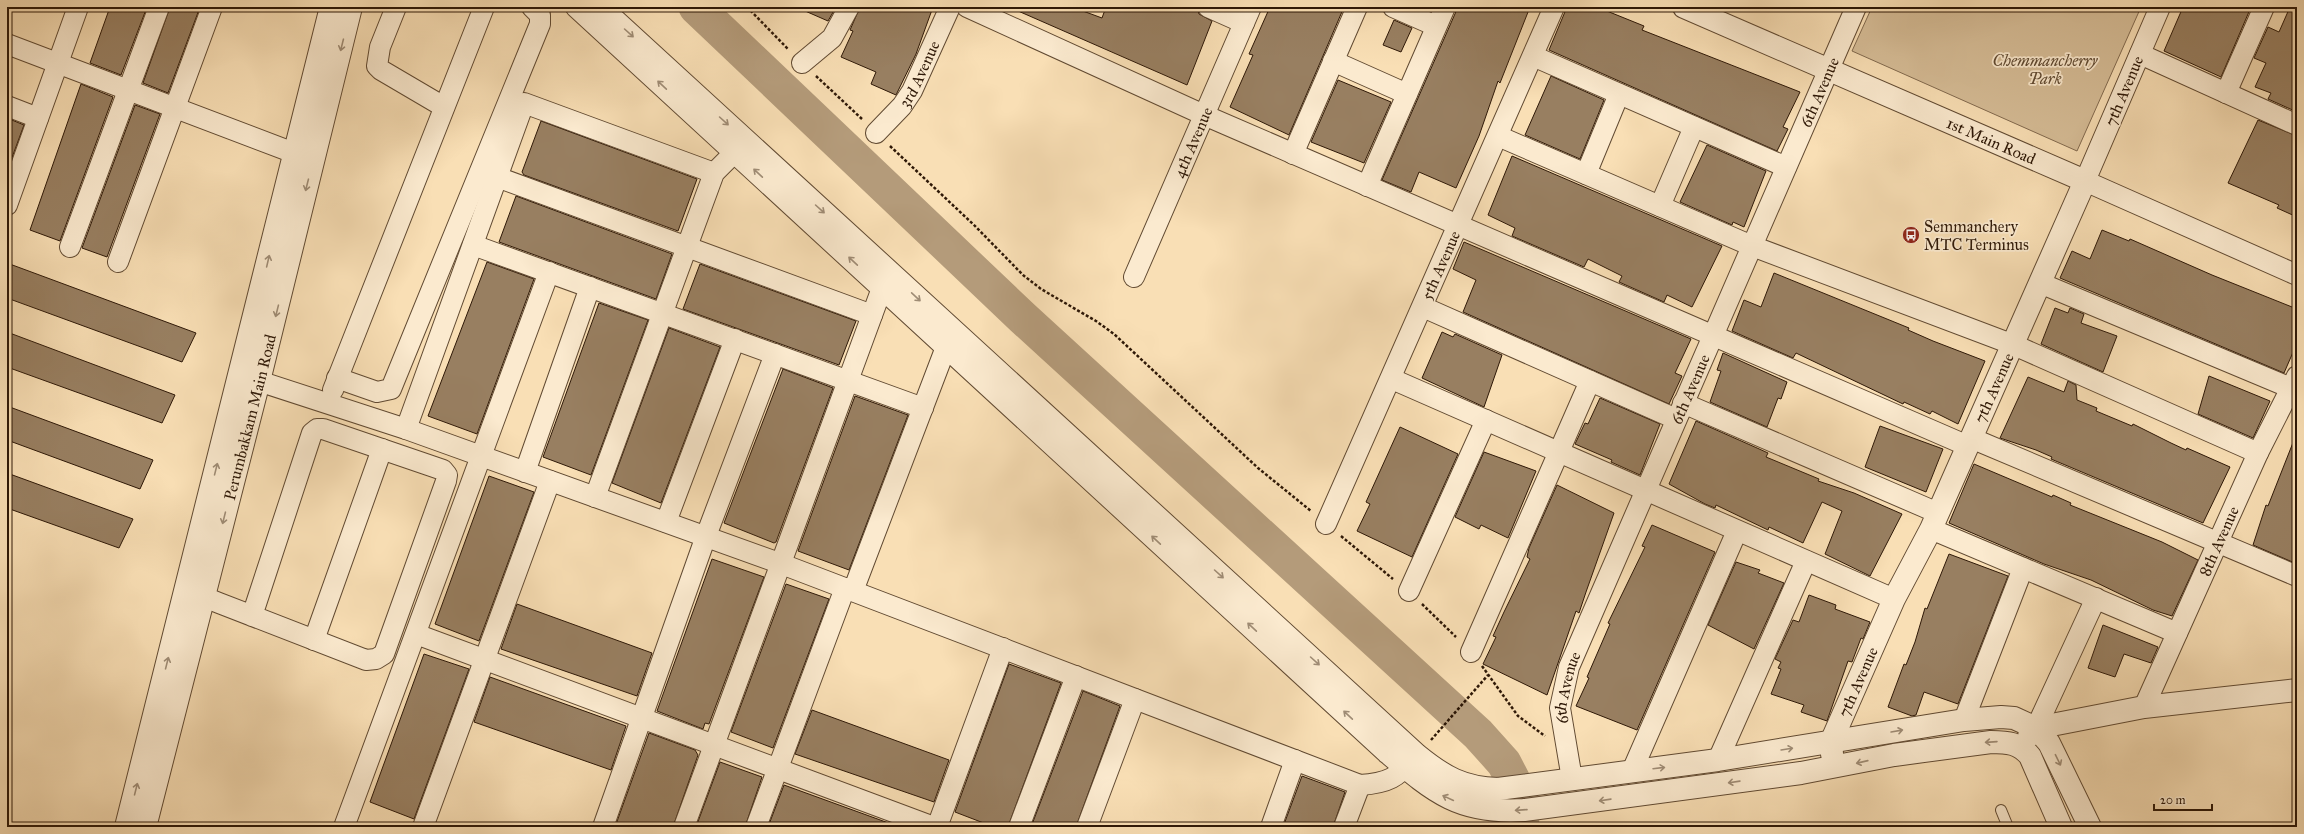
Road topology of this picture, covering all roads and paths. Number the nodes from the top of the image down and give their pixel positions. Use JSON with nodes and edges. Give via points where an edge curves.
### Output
{"nodes":[{"id":1,"x":159,"y":7,"type":"edge"},
{"id":2,"x":212,"y":7,"type":"edge"},
{"id":3,"x":331,"y":7,"type":"edge"},
{"id":4,"x":351,"y":7,"type":"edge"},
{"id":5,"x":396,"y":7,"type":"edge"},
{"id":6,"x":484,"y":7,"type":"edge"},
{"id":7,"x":532,"y":7,"type":"edge"},
{"id":8,"x":577,"y":7,"type":"edge"},
{"id":9,"x":600,"y":7,"type":"edge"},
{"id":10,"x":747,"y":7,"type":"edge"},
{"id":11,"x":849,"y":7,"type":"edge"},
{"id":12,"x":950,"y":7,"type":"edge"},
{"id":13,"x":967,"y":7,"type":"edge"},
{"id":14,"x":1208,"y":7,"type":"edge"},
{"id":15,"x":1357,"y":7,"type":"edge"},
{"id":16,"x":1393,"y":7,"type":"edge"},
{"id":17,"x":1444,"y":7,"type":"edge"},
{"id":18,"x":1554,"y":7,"type":"edge"},
{"id":19,"x":1684,"y":7,"type":"edge"},
{"id":20,"x":1856,"y":7,"type":"edge"},
{"id":21,"x":2160,"y":7,"type":"edge"},
{"id":22,"x":2264,"y":7,"type":"edge"},
{"id":23,"x":73,"y":9,"type":"edge"},
{"id":24,"x":1247,"y":15,"type":"edge"},
{"id":25,"x":1436,"y":26,"type":"junction"},
{"id":26,"x":7,"y":44,"type":"edge"},
{"id":27,"x":2140,"y":54,"type":"junction"},
{"id":28,"x":1533,"y":56,"type":"junction"},
{"id":29,"x":1333,"y":61,"type":"junction"},
{"id":30,"x":57,"y":63,"type":"junction"},
{"id":31,"x":802,"y":63,"type":"junction"},
{"id":32,"x":1829,"y":68,"type":"junction"},
{"id":33,"x":129,"y":90,"type":"junction"},
{"id":34,"x":2226,"y":93,"type":"junction"},
{"id":35,"x":1407,"y":94,"type":"junction"},
{"id":36,"x":1619,"y":94,"type":"junction"},
{"id":37,"x":7,"y":106,"type":"edge"},
{"id":38,"x":175,"y":107,"type":"junction"},
{"id":39,"x":444,"y":107,"type":"junction"},
{"id":40,"x":1204,"y":115,"type":"junction"},
{"id":41,"x":38,"y":118,"type":"junction"},
{"id":42,"x":2297,"y":125,"type":"edge"},
{"id":43,"x":1694,"y":126,"type":"junction"},
{"id":44,"x":876,"y":133,"type":"junction"},
{"id":45,"x":1498,"y":136,"type":"junction"},
{"id":46,"x":294,"y":152,"type":"junction"},
{"id":47,"x":735,"y":152,"type":"junction"},
{"id":48,"x":1293,"y":154,"type":"junction"},
{"id":49,"x":314,"y":160,"type":"junction"},
{"id":50,"x":1786,"y":167,"type":"junction"},
{"id":51,"x":714,"y":173,"type":"junction"},
{"id":52,"x":1586,"y":174,"type":"junction"},
{"id":53,"x":497,"y":177,"type":"junction"},
{"id":54,"x":12,"y":178,"type":"edge"},
{"id":55,"x":2085,"y":181,"type":"junction"},
{"id":56,"x":1366,"y":186,"type":"junction"},
{"id":57,"x":7,"y":205,"type":"edge"},
{"id":58,"x":1660,"y":206,"type":"junction"},
{"id":59,"x":1458,"y":226,"type":"junction"},
{"id":60,"x":473,"y":245,"type":"junction"},
{"id":61,"x":687,"y":245,"type":"junction"},
{"id":62,"x":1752,"y":246,"type":"junction"},
{"id":63,"x":70,"y":247,"type":"dead end"},
{"id":64,"x":118,"y":262,"type":"dead end"},
{"id":65,"x":549,"y":272,"type":"junction"},
{"id":66,"x":2297,"y":275,"type":"edge"},
{"id":67,"x":1134,"y":277,"type":"dead end"},
{"id":68,"x":2040,"y":283,"type":"junction"},
{"id":69,"x":590,"y":287,"type":"junction"},
{"id":70,"x":882,"y":288,"type":"junction"},
{"id":71,"x":1423,"y":307,"type":"junction"},
{"id":72,"x":662,"y":313,"type":"junction"},
{"id":73,"x":872,"y":315,"type":"junction"},
{"id":74,"x":1712,"y":337,"type":"junction"},
{"id":75,"x":735,"y":339,"type":"junction"},
{"id":76,"x":2014,"y":345,"type":"junction"},
{"id":77,"x":946,"y":347,"type":"junction"},
{"id":78,"x":775,"y":354,"type":"junction"},
{"id":79,"x":249,"y":378,"type":"junction"},
{"id":80,"x":337,"y":378,"type":"junction"},
{"id":81,"x":1392,"y":379,"type":"junction"},
{"id":82,"x":848,"y":380,"type":"junction"},
{"id":83,"x":1590,"y":381,"type":"junction"},
{"id":84,"x":2294,"y":382,"type":"edge"},
{"id":85,"x":326,"y":404,"type":"junction"},
{"id":86,"x":923,"y":408,"type":"junction"},
{"id":87,"x":1680,"y":411,"type":"junction"},
{"id":88,"x":1486,"y":420,"type":"junction"},
{"id":89,"x":406,"y":429,"type":"junction"},
{"id":90,"x":1970,"y":442,"type":"junction"},
{"id":91,"x":382,"y":449,"type":"junction"},
{"id":92,"x":1558,"y":452,"type":"junction"},
{"id":93,"x":2258,"y":453,"type":"junction"},
{"id":94,"x":481,"y":456,"type":"junction"},
{"id":95,"x":525,"y":472,"type":"junction"},
{"id":96,"x":550,"y":481,"type":"junction"},
{"id":97,"x":1645,"y":490,"type":"junction"},
{"id":98,"x":595,"y":497,"type":"junction"},
{"id":99,"x":1935,"y":521,"type":"junction"},
{"id":100,"x":666,"y":522,"type":"junction"},
{"id":101,"x":1326,"y":524,"type":"junction"},
{"id":102,"x":1737,"y":531,"type":"junction"},
{"id":103,"x":706,"y":536,"type":"junction"},
{"id":104,"x":2218,"y":544,"type":"junction"},
{"id":105,"x":1806,"y":561,"type":"junction"},
{"id":106,"x":779,"y":563,"type":"junction"},
{"id":107,"x":2023,"y":568,"type":"junction"},
{"id":108,"x":2297,"y":576,"type":"edge"},
{"id":109,"x":849,"y":589,"type":"junction"},
{"id":110,"x":1409,"y":591,"type":"junction"},
{"id":111,"x":204,"y":597,"type":"junction"},
{"id":112,"x":2096,"y":598,"type":"junction"},
{"id":113,"x":1894,"y":599,"type":"junction"},
{"id":114,"x":252,"y":616,"type":"junction"},
{"id":115,"x":2177,"y":633,"type":"junction"},
{"id":116,"x":416,"y":634,"type":"junction"},
{"id":117,"x":314,"y":640,"type":"junction"},
{"id":118,"x":1003,"y":648,"type":"junction"},
{"id":119,"x":1471,"y":652,"type":"junction"},
{"id":120,"x":484,"y":659,"type":"junction"},
{"id":121,"x":1488,"y":675,"type":"junction"},
{"id":122,"x":1076,"y":676,"type":"junction"},
{"id":123,"x":2297,"y":690,"type":"edge"},
{"id":124,"x":1135,"y":699,"type":"junction"},
{"id":125,"x":2144,"y":707,"type":"junction"},
{"id":126,"x":642,"y":718,"type":"junction"},
{"id":127,"x":1964,"y":720,"type":"junction"},
{"id":128,"x":2036,"y":728,"type":"junction"},
{"id":129,"x":1831,"y":742,"type":"junction"},
{"id":130,"x":713,"y":745,"type":"junction"},
{"id":131,"x":2022,"y":747,"type":"junction"},
{"id":132,"x":1566,"y":748,"type":"junction"},
{"id":133,"x":1417,"y":756,"type":"junction"},
{"id":134,"x":1295,"y":760,"type":"junction"},
{"id":135,"x":1718,"y":760,"type":"junction"},
{"id":136,"x":1834,"y":768,"type":"junction"},
{"id":137,"x":777,"y":769,"type":"junction"},
{"id":138,"x":1632,"y":771,"type":"junction"},
{"id":139,"x":1572,"y":779,"type":"junction"},
{"id":140,"x":1360,"y":785,"type":"junction"},
{"id":141,"x":2001,"y":810,"type":"dead end"},
{"id":142,"x":126,"y":827,"type":"edge"},
{"id":143,"x":145,"y":827,"type":"edge"},
{"id":144,"x":344,"y":827,"type":"edge"},
{"id":145,"x":423,"y":827,"type":"edge"},
{"id":146,"x":603,"y":827,"type":"edge"},
{"id":147,"x":684,"y":827,"type":"edge"},
{"id":148,"x":756,"y":827,"type":"edge"},
{"id":149,"x":934,"y":827,"type":"edge"},
{"id":150,"x":937,"y":827,"type":"edge"},
{"id":151,"x":1019,"y":827,"type":"edge"},
{"id":152,"x":1088,"y":827,"type":"edge"},
{"id":153,"x":1271,"y":827,"type":"edge"},
{"id":154,"x":1344,"y":827,"type":"edge"},
{"id":155,"x":2008,"y":827,"type":"edge"},
{"id":156,"x":2061,"y":827,"type":"edge"},
{"id":157,"x":2090,"y":827,"type":"edge"}],
"edges":[{"from":1,"to":33,"type":"street"},
{"from":2,"to":38,"type":"street"},
{"from":3,"to":46,"type":"street","name":"Perumbakkam Main Road"},
{"from":4,"to":49,"type":"street","name":"Perumbakkam Main Road","one_way":true},
{"from":5,"to":39,"type":"street","via":[[380,47],[378,66]]},
{"from":6,"to":39,"type":"street"},
{"from":7,"to":80,"type":"street","via":[[540,15],[540,24],[391,389],[377,392]]},
{"from":47,"to":8,"type":"street","one_way":true},
{"from":9,"to":133,"type":"street","one_way":true},
{"from":10,"to":31,"type":"path"},
{"from":11,"to":31,"type":"street","via":[[832,38]]},
{"from":12,"to":44,"type":"street","name":"3rd Avenue","via":[[912,91],[902,106]]},
{"from":13,"to":40,"type":"street"},
{"from":14,"to":24,"type":"street"},
{"from":15,"to":29,"type":"street"},
{"from":16,"to":25,"type":"street"},
{"from":17,"to":25,"type":"street"},
{"from":18,"to":28,"type":"street","name":"5th Avenue"},
{"from":19,"to":32,"type":"street","name":"1st Main Road"},
{"from":20,"to":32,"type":"street","name":"6th Avenue"},
{"from":21,"to":27,"type":"street","name":"7th Avenue"},
{"from":22,"to":34,"type":"street"},
{"from":23,"to":30,"type":"street"},
{"from":24,"to":40,"type":"street","name":"4th Avenue"},
{"from":25,"to":35,"type":"street"},
{"from":26,"to":30,"type":"street"},
{"from":27,"to":34,"type":"street"},
{"from":27,"to":55,"type":"street","name":"7th Avenue"},
{"from":28,"to":36,"type":"street"},
{"from":28,"to":45,"type":"street","name":"5th Avenue"},
{"from":29,"to":35,"type":"street"},
{"from":29,"to":48,"type":"street"},
{"from":30,"to":33,"type":"street"},
{"from":30,"to":41,"type":"street"},
{"from":31,"to":44,"type":"path"},
{"from":32,"to":50,"type":"street","name":"6th Avenue"},
{"from":32,"to":55,"type":"street","name":"1st Main Road"},
{"from":33,"to":38,"type":"street"},
{"from":33,"to":63,"type":"street"},
{"from":34,"to":42,"type":"street"},
{"from":35,"to":56,"type":"street"},
{"from":36,"to":43,"type":"street"},
{"from":36,"to":52,"type":"street"},
{"from":37,"to":41,"type":"street"},
{"from":38,"to":46,"type":"street"},
{"from":38,"to":64,"type":"street"},
{"from":39,"to":80,"type":"street"},
{"from":40,"to":48,"type":"street"},
{"from":40,"to":67,"type":"street","name":"4th Avenue"},
{"from":41,"to":54,"type":"street"},
{"from":43,"to":50,"type":"street"},
{"from":43,"to":58,"type":"street"},
{"from":44,"to":101,"type":"path","via":[[1023,275],[1114,334],[1258,468]]},
{"from":45,"to":52,"type":"street"},
{"from":45,"to":59,"type":"street","name":"5th Avenue"},
{"from":46,"to":49,"type":"street"},
{"from":79,"to":46,"type":"street","name":"Perumbakkam Main Road","one_way":true},
{"from":47,"to":51,"type":"street"},
{"from":70,"to":47,"type":"street","one_way":true},
{"from":48,"to":56,"type":"street"},
{"from":49,"to":79,"type":"street","name":"Perumbakkam Main Road","one_way":true},
{"from":50,"to":62,"type":"street","name":"6th Avenue"},
{"from":51,"to":53,"type":"street","via":[[524,103]]},
{"from":51,"to":61,"type":"street"},
{"from":52,"to":58,"type":"street"},
{"from":53,"to":60,"type":"street"},
{"from":53,"to":61,"type":"street"},
{"from":54,"to":57,"type":"street"},
{"from":55,"to":66,"type":"street","name":"1st Main Road"},
{"from":55,"to":68,"type":"street","name":"7th Avenue"},
{"from":56,"to":59,"type":"street"},
{"from":58,"to":62,"type":"street"},
{"from":59,"to":71,"type":"street","name":"5th Avenue"},
{"from":59,"to":74,"type":"street"},
{"from":60,"to":65,"type":"street"},
{"from":60,"to":89,"type":"street"},
{"from":61,"to":72,"type":"street"},
{"from":61,"to":73,"type":"street"},
{"from":62,"to":74,"type":"street","name":"6th Avenue"},
{"from":62,"to":76,"type":"street"},
{"from":65,"to":69,"type":"street"},
{"from":65,"to":94,"type":"street"},
{"from":68,"to":76,"type":"street","name":"7th Avenue"},
{"from":68,"to":84,"type":"street"},
{"from":69,"to":72,"type":"street"},
{"from":69,"to":95,"type":"street"},
{"from":70,"to":73,"type":"street"},
{"from":70,"to":77,"type":"street"},
{"from":71,"to":81,"type":"street","name":"5th Avenue"},
{"from":71,"to":83,"type":"street"},
{"from":72,"to":75,"type":"street"},
{"from":72,"to":98,"type":"street"},
{"from":73,"to":82,"type":"street"},
{"from":74,"to":87,"type":"street","name":"6th Avenue"},
{"from":74,"to":90,"type":"street"},
{"from":75,"to":78,"type":"street"},
{"from":75,"to":100,"type":"street"},
{"from":76,"to":90,"type":"street","name":"7th Avenue"},
{"from":76,"to":93,"type":"street"},
{"from":77,"to":86,"type":"street"},
{"from":133,"to":77,"type":"street","one_way":true},
{"from":78,"to":82,"type":"street"},
{"from":78,"to":103,"type":"street"},
{"from":79,"to":85,"type":"street"},
{"from":79,"to":111,"type":"street","name":"Perumbakkam Main Road","one_way":true},
{"from":142,"to":79,"type":"street","name":"Perumbakkam Main Road","one_way":true},
{"from":80,"to":85,"type":"street"},
{"from":81,"to":88,"type":"street"},
{"from":81,"to":101,"type":"street","name":"5th Avenue"},
{"from":82,"to":86,"type":"street"},
{"from":82,"to":106,"type":"street"},
{"from":83,"to":87,"type":"street"},
{"from":83,"to":92,"type":"street"},
{"from":84,"to":93,"type":"street","name":"8th Avenue"},
{"from":85,"to":89,"type":"street"},
{"from":86,"to":109,"type":"street"},
{"from":87,"to":97,"type":"street","name":"6th Avenue"},
{"from":87,"to":99,"type":"street"},
{"from":88,"to":92,"type":"street"},
{"from":88,"to":110,"type":"street"},
{"from":89,"to":94,"type":"street"},
{"from":90,"to":99,"type":"street","name":"7th Avenue"},
{"from":90,"to":104,"type":"street"},
{"from":91,"to":114,"type":"street","via":[[323,429],[317,429],[312,433]]},
{"from":91,"to":117,"type":"street"},
{"from":91,"to":117,"type":"street","via":[[443,470],[446,481],[384,654],[376,660],[366,660]]},
{"from":92,"to":97,"type":"street"},
{"from":92,"to":119,"type":"street"},
{"from":93,"to":104,"type":"street","name":"8th Avenue"},
{"from":94,"to":95,"type":"street"},
{"from":94,"to":116,"type":"street"},
{"from":95,"to":96,"type":"street"},
{"from":96,"to":98,"type":"street"},
{"from":96,"to":120,"type":"street"},
{"from":97,"to":102,"type":"street"},
{"from":97,"to":132,"type":"street","name":"6th Avenue","via":[[1569,667],[1560,708]]},
{"from":98,"to":100,"type":"street"},
{"from":99,"to":107,"type":"street"},
{"from":99,"to":113,"type":"street","name":"7th Avenue"},
{"from":100,"to":103,"type":"street"},
{"from":101,"to":110,"type":"path"},
{"from":102,"to":105,"type":"street"},
{"from":102,"to":138,"type":"street"},
{"from":103,"to":106,"type":"street"},
{"from":103,"to":126,"type":"street"},
{"from":104,"to":108,"type":"street"},
{"from":104,"to":115,"type":"street","name":"8th Avenue"},
{"from":105,"to":113,"type":"street"},
{"from":105,"to":135,"type":"street"},
{"from":106,"to":109,"type":"street"},
{"from":106,"to":130,"type":"street"},
{"from":107,"to":112,"type":"street"},
{"from":107,"to":127,"type":"street"},
{"from":109,"to":118,"type":"street"},
{"from":109,"to":137,"type":"street"},
{"from":110,"to":119,"type":"path"},
{"from":111,"to":114,"type":"street"},
{"from":111,"to":143,"type":"street","name":"Perumbakkam Main Road"},
{"from":112,"to":115,"type":"street"},
{"from":112,"to":128,"type":"street"},
{"from":113,"to":129,"type":"street","name":"7th Avenue"},
{"from":114,"to":117,"type":"street"},
{"from":115,"to":125,"type":"street","name":"8th Avenue"},
{"from":116,"to":120,"type":"street"},
{"from":116,"to":144,"type":"street","via":[[397,678]]},
{"from":118,"to":122,"type":"street"},
{"from":118,"to":150,"type":"street"},
{"from":119,"to":121,"type":"path"},
{"from":120,"to":126,"type":"street"},
{"from":120,"to":145,"type":"street"},
{"from":121,"to":132,"type":"path","via":[[1518,716]]},
{"from":121,"to":133,"type":"path"},
{"from":122,"to":124,"type":"street"},
{"from":122,"to":151,"type":"street"},
{"from":123,"to":125,"type":"street"},
{"from":124,"to":134,"type":"street"},
{"from":124,"to":152,"type":"street"},
{"from":125,"to":128,"type":"street"},
{"from":126,"to":130,"type":"street"},
{"from":126,"to":146,"type":"street"},
{"from":127,"to":128,"type":"street","via":[[2014,718]]},
{"from":129,"to":127,"type":"street","one_way":true},
{"from":128,"to":131,"type":"street"},
{"from":128,"to":157,"type":"street","one_way":true,"via":[[2049,743]]},
{"from":135,"to":129,"type":"street","one_way":true},
{"from":129,"to":136,"type":"street"},
{"from":130,"to":137,"type":"street"},
{"from":130,"to":147,"type":"street"},
{"from":131,"to":136,"type":"street","one_way":true,"via":[[2007,742],[1992,742],[1894,755]]},
{"from":131,"to":156,"type":"street","via":[[2030,756]]},
{"from":132,"to":139,"type":"street","name":"6th Avenue"},
{"from":136,"to":133,"type":"street","one_way":true,"via":[[1507,811],[1465,806],[1441,794]]},
{"from":133,"to":139,"type":"street","via":[[1461,784],[1479,788],[1498,789]]},
{"from":133,"to":140,"type":"street","via":[[1388,781]]},
{"from":134,"to":140,"type":"street"},
{"from":134,"to":153,"type":"street"},
{"from":138,"to":135,"type":"street","one_way":true},
{"from":137,"to":148,"type":"street"},
{"from":137,"to":149,"type":"street"},
{"from":138,"to":139,"type":"street"},
{"from":140,"to":154,"type":"street"},
{"from":141,"to":155,"type":"lane"}]}
